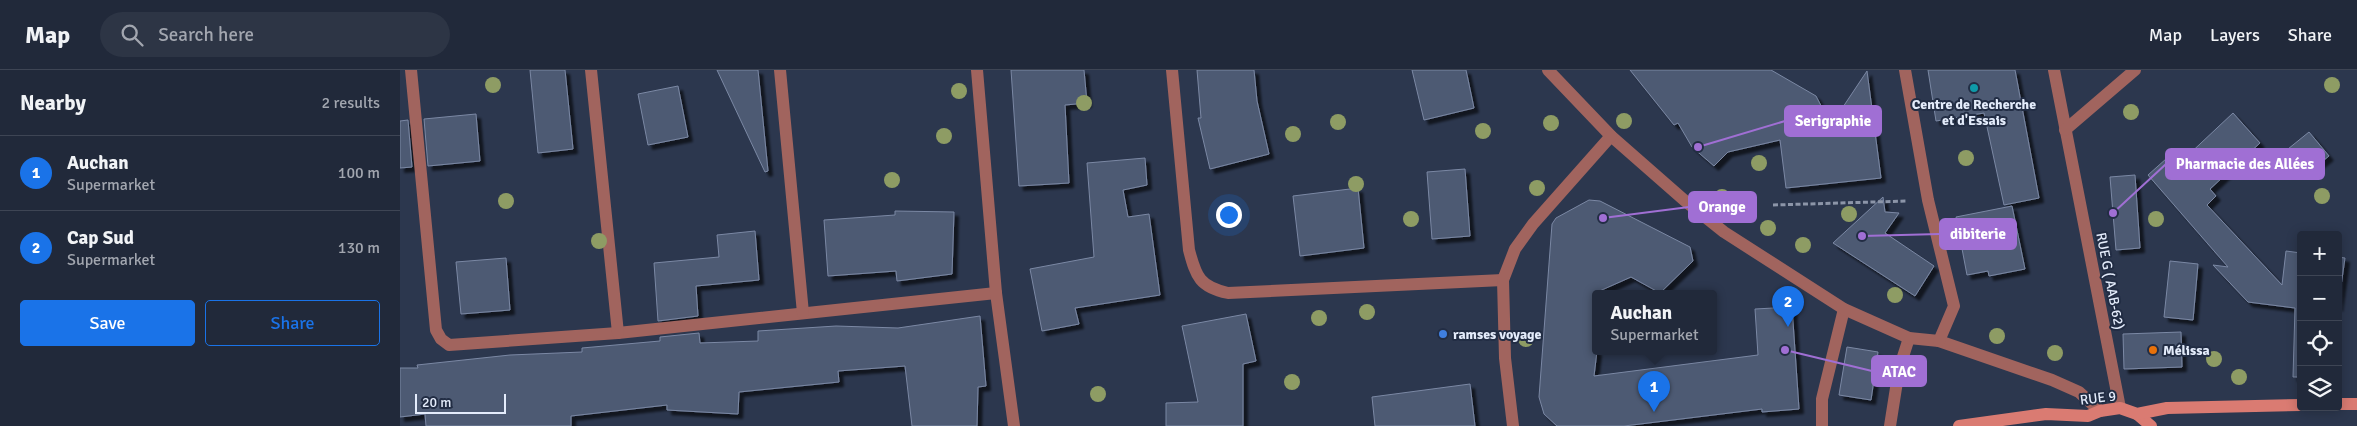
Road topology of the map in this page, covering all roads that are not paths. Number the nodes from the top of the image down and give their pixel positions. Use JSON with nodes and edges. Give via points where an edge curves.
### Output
{"nodes":[{"id":1,"x":411,"y":70,"type":"edge"},
{"id":2,"x":591,"y":70,"type":"edge"},
{"id":3,"x":780,"y":70,"type":"edge"},
{"id":4,"x":977,"y":70,"type":"edge"},
{"id":5,"x":1172,"y":70,"type":"edge"},
{"id":6,"x":1548,"y":70,"type":"edge"},
{"id":7,"x":1904,"y":70,"type":"edge"},
{"id":8,"x":2054,"y":70,"type":"edge"},
{"id":9,"x":2135,"y":70,"type":"edge"},
{"id":10,"x":2065,"y":130,"type":"junction"},
{"id":11,"x":1610,"y":136,"type":"junction"},
{"id":12,"x":1503,"y":280,"type":"junction"},
{"id":13,"x":996,"y":293,"type":"junction"},
{"id":14,"x":1844,"y":309,"type":"junction"},
{"id":15,"x":803,"y":313,"type":"junction"},
{"id":16,"x":618,"y":333,"type":"junction"},
{"id":17,"x":1909,"y":338,"type":"junction"},
{"id":18,"x":1939,"y":342,"type":"junction"},
{"id":19,"x":2342,"y":404,"type":"edge"},
{"id":20,"x":2357,"y":404,"type":"edge"},
{"id":21,"x":2297,"y":405,"type":"edge"},
{"id":22,"x":2120,"y":408,"type":"junction"},
{"id":23,"x":2100,"y":411,"type":"junction"},
{"id":24,"x":2137,"y":414,"type":"junction"},
{"id":25,"x":2088,"y":416,"type":"junction"},
{"id":26,"x":1014,"y":426,"type":"edge"},
{"id":27,"x":1513,"y":426,"type":"edge"},
{"id":28,"x":1822,"y":426,"type":"edge"},
{"id":29,"x":1890,"y":426,"type":"edge"},
{"id":30,"x":1959,"y":426,"type":"edge"},
{"id":31,"x":2077,"y":426,"type":"edge"},
{"id":32,"x":2151,"y":426,"type":"edge"}],
"edges":[{"from":1,"to":16,"type":"street","via":[[436,330],[441,339],[449,345]]},
{"from":2,"to":16,"type":"street"},
{"from":3,"to":15,"type":"street"},
{"from":4,"to":13,"type":"street"},
{"from":5,"to":12,"type":"street","via":[[1189,250],[1194,271],[1212,290],[1228,293]]},
{"from":6,"to":11,"type":"street"},
{"from":7,"to":18,"type":"street","via":[[1928,200],[1954,306]]},
{"from":8,"to":10,"type":"street","name":"RUE G ( AAB-62)"},
{"from":9,"to":10,"type":"street"},
{"from":10,"to":22,"type":"street","name":"RUE G ( AAB-62)"},
{"from":11,"to":12,"type":"street","via":[[1533,224],[1515,249]]},
{"from":11,"to":14,"type":"street","via":[[1724,232]]},
{"from":12,"to":27,"type":"street","via":[[1505,358]]},
{"from":13,"to":15,"type":"street"},
{"from":13,"to":26,"type":"street"},
{"from":14,"to":17,"type":"street"},
{"from":14,"to":28,"type":"street","via":[[1822,399]]},
{"from":15,"to":16,"type":"street"},
{"from":17,"to":18,"type":"street"},
{"from":17,"to":29,"type":"street","via":[[1899,369]]},
{"from":18,"to":23,"type":"street","via":[[2052,380],[2079,392]]},
{"from":19,"to":20,"type":"street"},
{"from":21,"to":24,"type":"street","via":[[2167,408]]},
{"from":22,"to":23,"type":"street","name":"RUE 9"},
{"from":22,"to":24,"type":"street","name":"RUE 9"},
{"from":23,"to":25,"type":"street","name":"RUE 9"},
{"from":24,"to":32,"type":"street"},
{"from":25,"to":30,"type":"street","name":"RUE 9","via":[[2046,414]]},
{"from":25,"to":31,"type":"street"}]}
